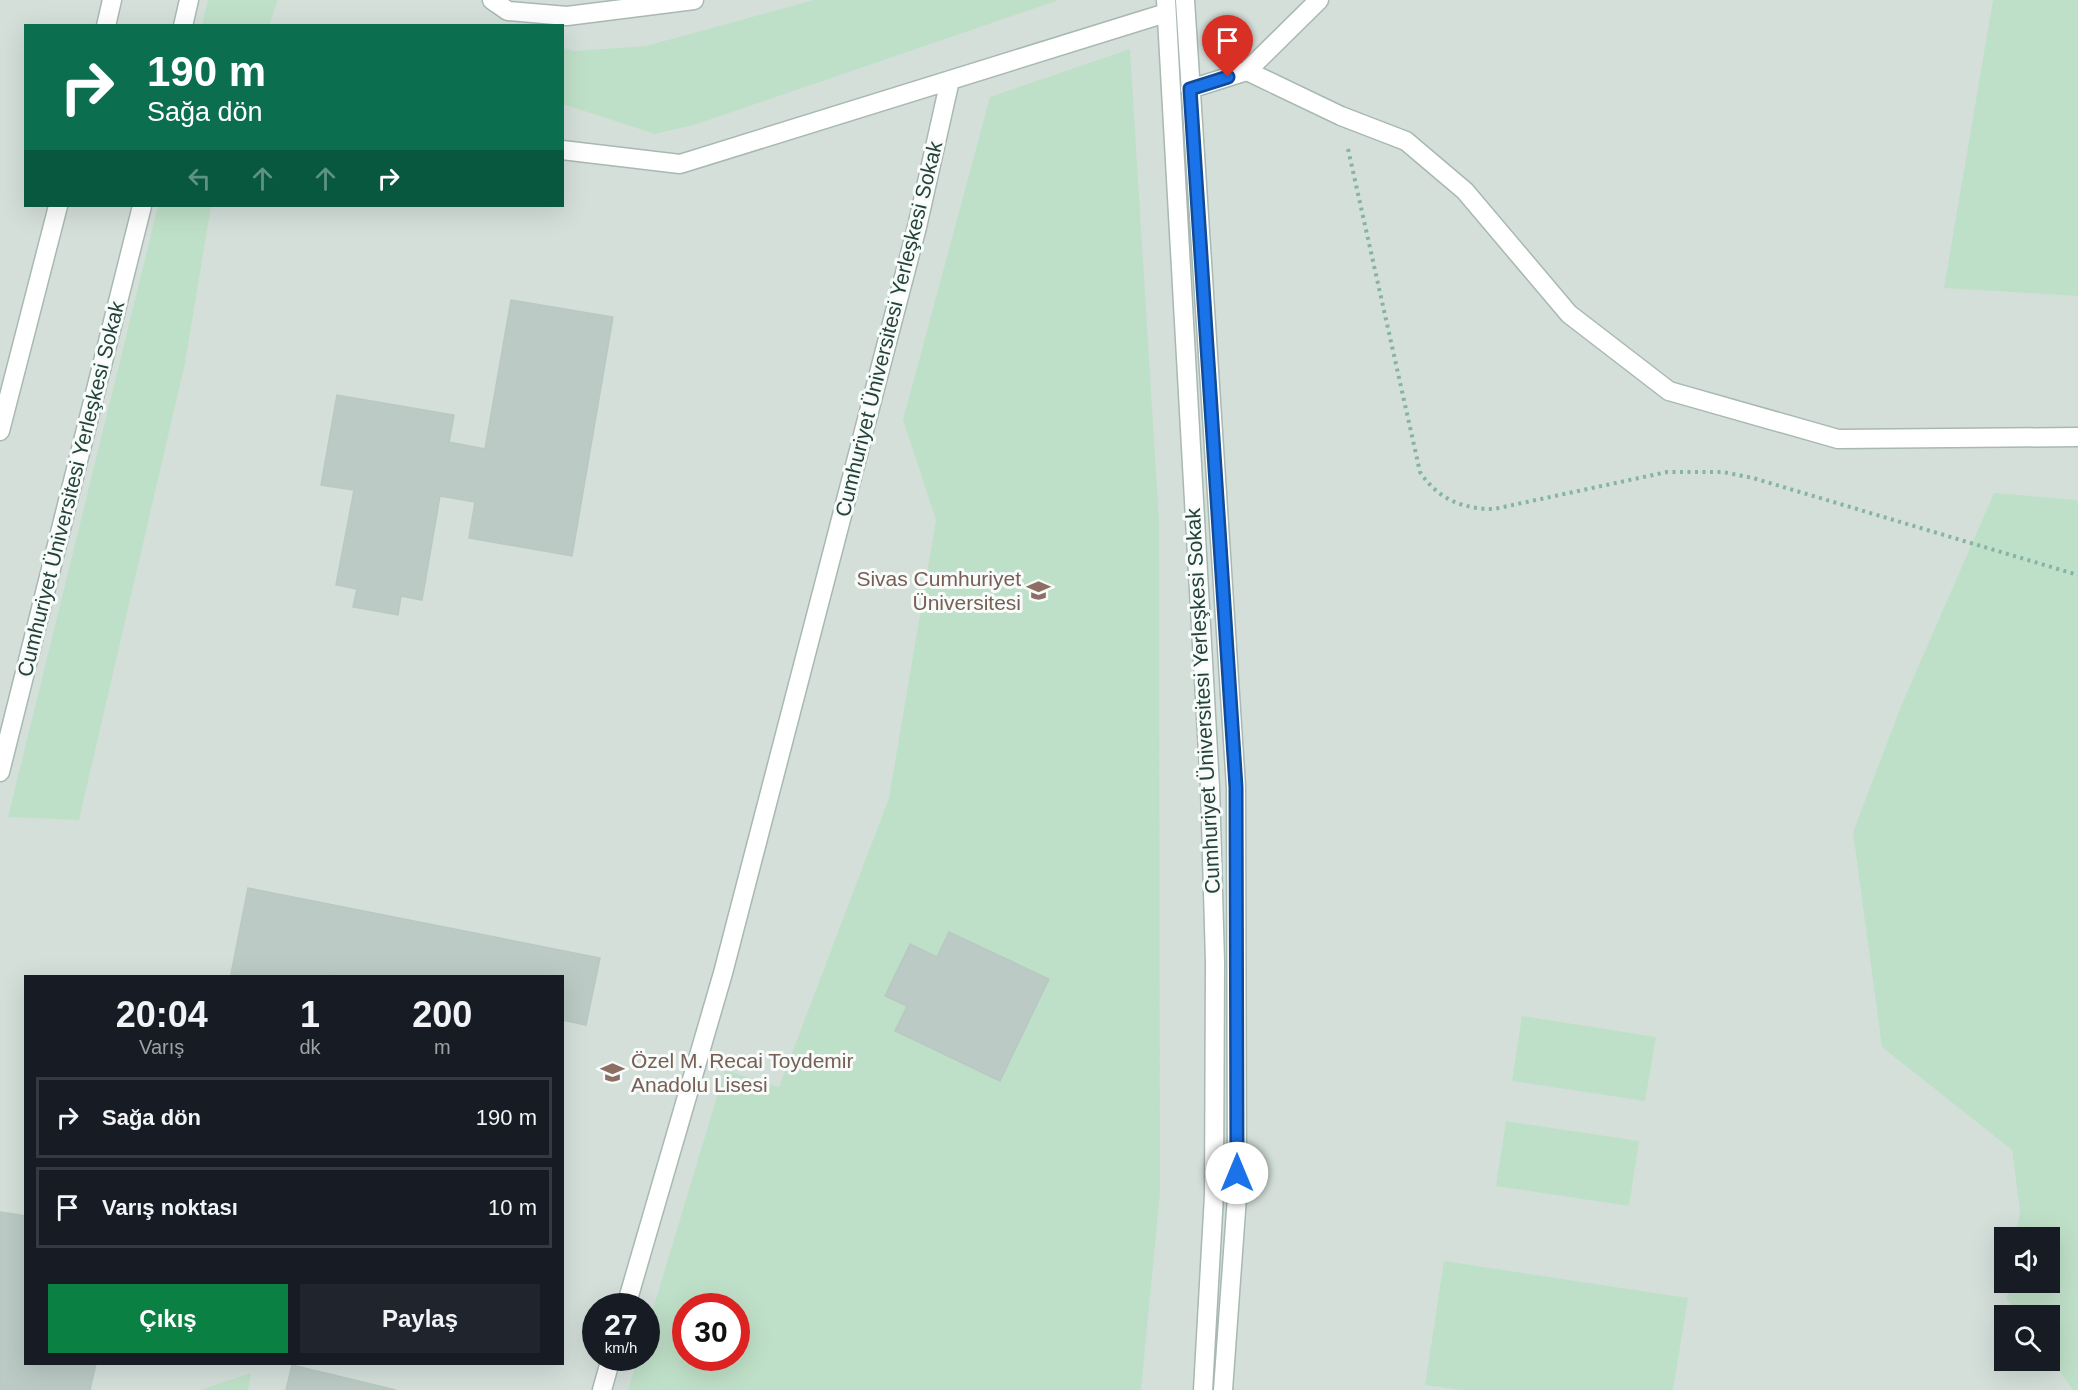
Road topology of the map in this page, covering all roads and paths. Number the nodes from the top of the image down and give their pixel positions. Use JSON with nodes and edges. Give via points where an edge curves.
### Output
{"nodes":[{"id":1,"x":112,"y":0,"type":"edge"},
{"id":2,"x":189,"y":0,"type":"edge"},
{"id":3,"x":492,"y":0,"type":"edge"},
{"id":4,"x":694,"y":0,"type":"edge"},
{"id":5,"x":1185,"y":0,"type":"edge"},
{"id":6,"x":1319,"y":0,"type":"edge"},
{"id":7,"x":1166,"y":7,"type":"edge"},
{"id":8,"x":106,"y":24,"type":"edge"},
{"id":9,"x":183,"y":24,"type":"edge"},
{"id":10,"x":1247,"y":71,"type":"junction"},
{"id":11,"x":950,"y":80,"type":"junction"},
{"id":12,"x":1190,"y":89,"type":"junction"},
{"id":13,"x":1341,"y":116,"type":"junction"},
{"id":14,"x":564,"y":150,"type":"edge"},
{"id":15,"x":58,"y":207,"type":"edge"},
{"id":16,"x":142,"y":207,"type":"edge"},
{"id":17,"x":0,"y":431,"type":"edge"},
{"id":18,"x":2078,"y":437,"type":"edge"},
{"id":19,"x":2078,"y":575,"type":"edge"},
{"id":20,"x":0,"y":772,"type":"edge"},
{"id":21,"x":630,"y":1293,"type":"edge"},
{"id":22,"x":607,"y":1371,"type":"edge"},
{"id":23,"x":602,"y":1390,"type":"edge"},
{"id":24,"x":1203,"y":1390,"type":"edge"},
{"id":25,"x":1223,"y":1390,"type":"edge"}],
"edges":[{"from":1,"to":8,"type":"street"},
{"from":2,"to":9,"type":"street"},
{"from":3,"to":4,"type":"street","via":[[508,11],[567,16]]},
{"from":5,"to":12,"type":"street","name":"Cumhuriyet Üniversitesi Yerleşkesi Sokak"},
{"from":6,"to":10,"type":"street"},
{"from":7,"to":11,"type":"street","name":"Cumhuriyet Üniversitesi Yerleşkesi Sokak"},
{"from":7,"to":24,"type":"street","name":"Cumhuriyet Üniversitesi Yerleşkesi Sokak","via":[[1209,775],[1215,950],[1214,1195]]},
{"from":10,"to":12,"type":"street"},
{"from":10,"to":13,"type":"street"},
{"from":11,"to":14,"type":"street","name":"Cumhuriyet Üniversitesi Yerleşkesi Sokak","via":[[680,164]]},
{"from":11,"to":21,"type":"street","name":"Cumhuriyet Üniversitesi Yerleşkesi Sokak","via":[[917,228],[723,973]]},
{"from":12,"to":25,"type":"street","name":"Cumhuriyet Üniversitesi Yerleşkesi Sokak","via":[[1236,787],[1237,1197]]},
{"from":13,"to":18,"type":"street","via":[[1406,141],[1465,191],[1569,314],[1669,391],[1838,439]]},
{"from":13,"to":19,"type":"path","via":[[1420,472],[1439,494],[1465,507],[1494,508],[1667,472],[1723,472]]},
{"from":15,"to":17,"type":"street"},
{"from":16,"to":20,"type":"street","name":"Cumhuriyet Üniversitesi Yerleşkesi Sokak"},
{"from":22,"to":23,"type":"street"}]}
